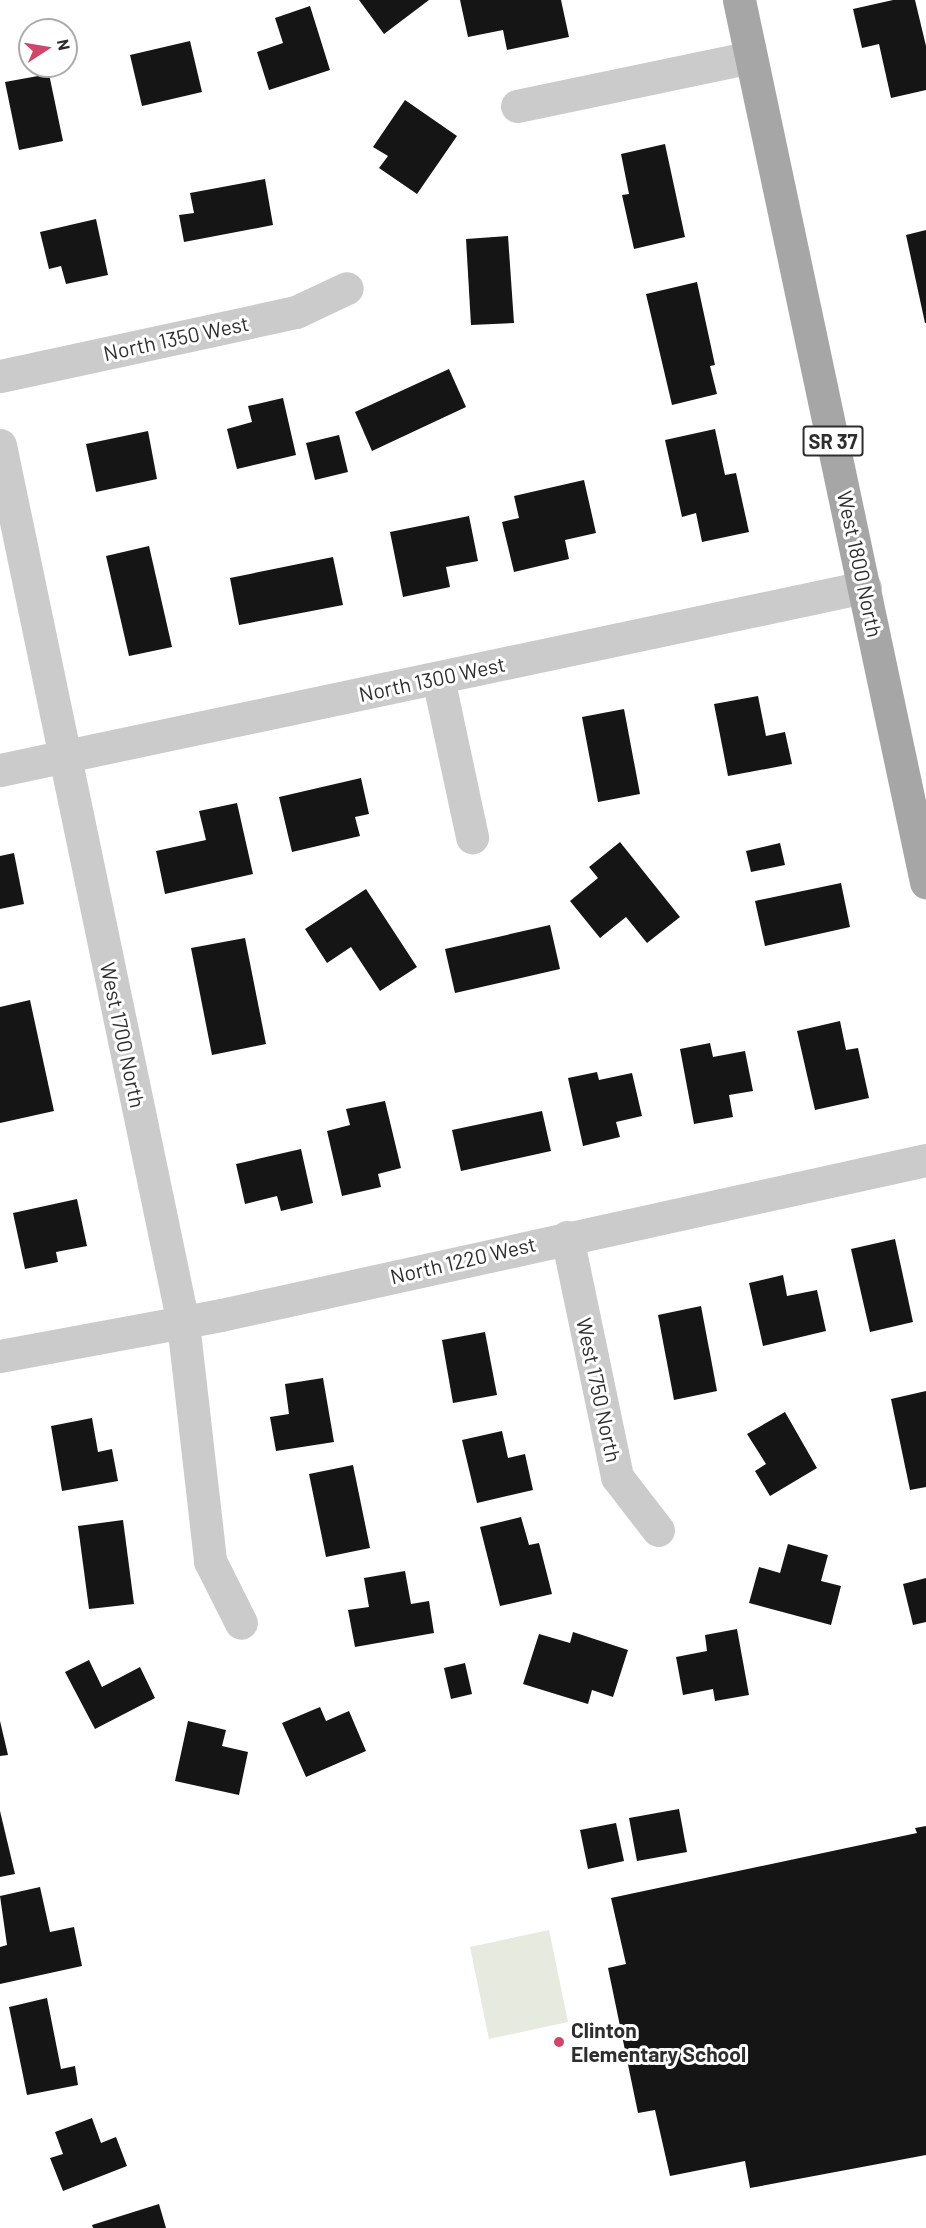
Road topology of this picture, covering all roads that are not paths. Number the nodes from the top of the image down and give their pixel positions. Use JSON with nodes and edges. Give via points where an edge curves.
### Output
{"nodes":[{"id":1,"x":739,"y":0,"type":"edge"},
{"id":2,"x":751,"y":57,"type":"junction"},
{"id":3,"x":517,"y":106,"type":"dead end"},
{"id":4,"x":347,"y":288,"type":"dead end"},
{"id":5,"x":0,"y":376,"type":"edge"},
{"id":6,"x":0,"y":445,"type":"edge"},
{"id":7,"x":864,"y":587,"type":"junction"},
{"id":8,"x":438,"y":678,"type":"junction"},
{"id":9,"x":64,"y":755,"type":"junction"},
{"id":10,"x":0,"y":770,"type":"edge"},
{"id":11,"x":472,"y":837,"type":"dead end"},
{"id":12,"x":926,"y":882,"type":"edge"},
{"id":13,"x":926,"y":1160,"type":"edge"},
{"id":14,"x":567,"y":1237,"type":"junction"},
{"id":15,"x":183,"y":1323,"type":"junction"},
{"id":16,"x":0,"y":1356,"type":"edge"},
{"id":17,"x":658,"y":1530,"type":"dead end"},
{"id":18,"x":241,"y":1623,"type":"dead end"}],
"edges":[{"from":1,"to":2,"type":"main road","name":"West 1800 North","number":"SR 37"},
{"from":2,"to":3,"type":"street"},
{"from":2,"to":7,"type":"main road","name":"West 1800 North","number":"SR 37"},
{"from":4,"to":5,"type":"street","name":"North 1350 West","via":[[296,312]]},
{"from":6,"to":9,"type":"street","name":"West 1700 North"},
{"from":7,"to":8,"type":"street","name":"North 1300 West"},
{"from":7,"to":12,"type":"main road","name":"West 1800 North","number":"SR 37"},
{"from":8,"to":9,"type":"street","name":"North 1300 West"},
{"from":8,"to":11,"type":"street"},
{"from":9,"to":10,"type":"street","name":"North 1300 West"},
{"from":9,"to":15,"type":"street","name":"West 1700 North"},
{"from":13,"to":14,"type":"street","name":"North 1220 West"},
{"from":14,"to":15,"type":"street","name":"North 1220 West"},
{"from":14,"to":17,"type":"street","name":"West 1750 North","via":[[617,1477]]},
{"from":15,"to":16,"type":"street","name":"North 1220 West"},
{"from":15,"to":18,"type":"street","name":"West 1700 North","via":[[210,1561]]}]}
